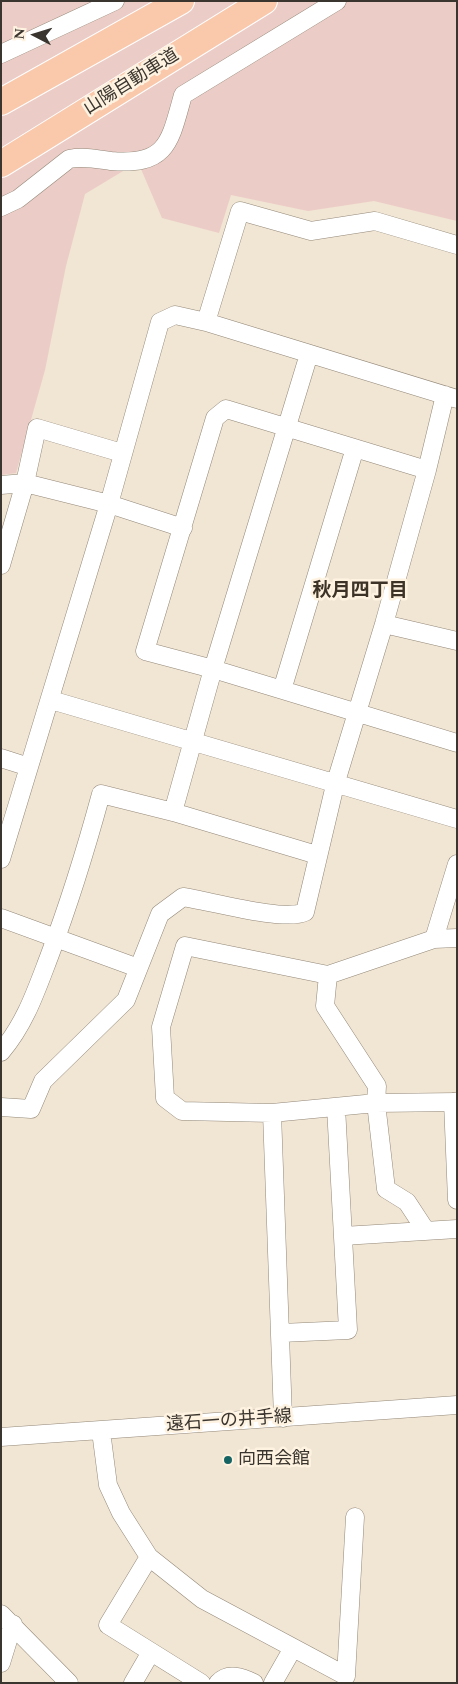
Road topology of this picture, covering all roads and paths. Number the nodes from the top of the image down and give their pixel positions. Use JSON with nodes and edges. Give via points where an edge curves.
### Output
{"nodes":[{"id":1,"x":115,"y":1,"type":"edge"},
{"id":2,"x":180,"y":1,"type":"edge"},
{"id":3,"x":264,"y":1,"type":"edge"},
{"id":4,"x":337,"y":1,"type":"edge"},
{"id":5,"x":1,"y":54,"type":"edge"},
{"id":6,"x":1,"y":102,"type":"edge"},
{"id":7,"x":1,"y":164,"type":"edge"},
{"id":8,"x":1,"y":207,"type":"edge"},
{"id":9,"x":457,"y":245,"type":"edge"},
{"id":10,"x":206,"y":322,"type":"junction"},
{"id":11,"x":309,"y":354,"type":"junction"},
{"id":12,"x":451,"y":397,"type":"edge"},
{"id":13,"x":288,"y":427,"type":"junction"},
{"id":14,"x":355,"y":448,"type":"junction"},
{"id":15,"x":122,"y":453,"type":"junction"},
{"id":16,"x":427,"y":470,"type":"junction"},
{"id":17,"x":26,"y":483,"type":"junction"},
{"id":18,"x":1,"y":485,"type":"edge"},
{"id":19,"x":110,"y":504,"type":"junction"},
{"id":20,"x":183,"y":528,"type":"junction"},
{"id":21,"x":1,"y":565,"type":"edge"},
{"id":22,"x":384,"y":624,"type":"junction"},
{"id":23,"x":457,"y":641,"type":"edge"},
{"id":24,"x":213,"y":669,"type":"junction"},
{"id":25,"x":282,"y":690,"type":"junction"},
{"id":26,"x":51,"y":700,"type":"junction"},
{"id":27,"x":356,"y":712,"type":"junction"},
{"id":28,"x":457,"y":743,"type":"edge"},
{"id":29,"x":193,"y":744,"type":"junction"},
{"id":30,"x":1,"y":758,"type":"edge"},
{"id":31,"x":29,"y":767,"type":"junction"},
{"id":32,"x":335,"y":785,"type":"junction"},
{"id":33,"x":174,"y":812,"type":"junction"},
{"id":34,"x":457,"y":819,"type":"edge"},
{"id":35,"x":317,"y":855,"type":"junction"},
{"id":36,"x":1,"y":859,"type":"edge"},
{"id":37,"x":457,"y":864,"type":"edge"},
{"id":38,"x":1,"y":918,"type":"edge"},
{"id":39,"x":457,"y":938,"type":"edge"},
{"id":40,"x":56,"y":939,"type":"junction"},
{"id":41,"x":434,"y":939,"type":"junction"},
{"id":42,"x":138,"y":968,"type":"junction"},
{"id":43,"x":328,"y":975,"type":"junction"},
{"id":44,"x":1,"y":1052,"type":"edge"},
{"id":45,"x":455,"y":1102,"type":"edge"},
{"id":46,"x":376,"y":1104,"type":"junction"},
{"id":47,"x":1,"y":1106,"type":"edge"},
{"id":48,"x":336,"y":1107,"type":"junction"},
{"id":49,"x":272,"y":1113,"type":"junction"},
{"id":50,"x":457,"y":1200,"type":"edge"},
{"id":51,"x":457,"y":1229,"type":"edge"},
{"id":52,"x":426,"y":1231,"type":"junction"},
{"id":53,"x":343,"y":1236,"type":"junction"},
{"id":54,"x":281,"y":1333,"type":"junction"},
{"id":55,"x":457,"y":1405,"type":"edge"},
{"id":56,"x":283,"y":1418,"type":"junction"},
{"id":57,"x":101,"y":1431,"type":"junction"},
{"id":58,"x":1,"y":1437,"type":"edge"},
{"id":59,"x":355,"y":1518,"type":"dead end"},
{"id":60,"x":149,"y":1558,"type":"junction"},
{"id":61,"x":7,"y":1619,"type":"edge"},
{"id":62,"x":293,"y":1648,"type":"junction"},
{"id":63,"x":152,"y":1652,"type":"junction"},
{"id":64,"x":1,"y":1663,"type":"edge"},
{"id":65,"x":69,"y":1683,"type":"edge"},
{"id":66,"x":133,"y":1683,"type":"edge"},
{"id":67,"x":201,"y":1683,"type":"edge"},
{"id":68,"x":218,"y":1683,"type":"edge"},
{"id":69,"x":254,"y":1683,"type":"edge"},
{"id":70,"x":273,"y":1683,"type":"edge"}],
"edges":[{"from":1,"to":5,"type":"street"},
{"from":2,"to":6,"type":"highway"},
{"from":3,"to":7,"type":"highway","name":"山陽自動車道"},
{"from":4,"to":8,"type":"street","via":[[182,95],[172,134],[164,149],[152,158],[133,161],[69,159],[18,199]]},
{"from":9,"to":10,"type":"street","via":[[375,221],[310,230],[240,210]]},
{"from":10,"to":11,"type":"street"},
{"from":10,"to":15,"type":"street","via":[[175,315],[160,322]]},
{"from":11,"to":12,"type":"street"},
{"from":11,"to":13,"type":"street"},
{"from":12,"to":16,"type":"street"},
{"from":13,"to":14,"type":"street"},
{"from":13,"to":20,"type":"street","via":[[226,409],[214,418]]},
{"from":13,"to":24,"type":"street"},
{"from":14,"to":16,"type":"street"},
{"from":14,"to":25,"type":"street"},
{"from":15,"to":17,"type":"street","via":[[37,428]]},
{"from":15,"to":19,"type":"street"},
{"from":16,"to":22,"type":"street"},
{"from":17,"to":18,"type":"street"},
{"from":17,"to":19,"type":"street"},
{"from":17,"to":21,"type":"street"},
{"from":19,"to":20,"type":"street"},
{"from":19,"to":26,"type":"street"},
{"from":20,"to":24,"type":"street","via":[[145,651]]},
{"from":22,"to":23,"type":"street"},
{"from":22,"to":27,"type":"street"},
{"from":24,"to":25,"type":"street"},
{"from":24,"to":29,"type":"street"},
{"from":25,"to":27,"type":"street"},
{"from":26,"to":29,"type":"street"},
{"from":26,"to":31,"type":"street"},
{"from":27,"to":28,"type":"street"},
{"from":27,"to":32,"type":"street"},
{"from":29,"to":32,"type":"street"},
{"from":29,"to":33,"type":"street"},
{"from":30,"to":31,"type":"street"},
{"from":31,"to":36,"type":"street"},
{"from":32,"to":34,"type":"street"},
{"from":32,"to":35,"type":"street"},
{"from":33,"to":35,"type":"street"},
{"from":33,"to":40,"type":"street","via":[[101,794]]},
{"from":35,"to":42,"type":"street","via":[[305,912],[296,916],[278,914],[183,897],[160,914]]},
{"from":37,"to":41,"type":"street"},
{"from":38,"to":40,"type":"street"},
{"from":39,"to":41,"type":"street"},
{"from":40,"to":42,"type":"street"},
{"from":40,"to":44,"type":"street","via":[[30,1007],[16,1034]]},
{"from":41,"to":43,"type":"street"},
{"from":42,"to":47,"type":"street","via":[[126,1000],[43,1081],[30,1109]]},
{"from":43,"to":46,"type":"street","via":[[325,1006],[377,1086]]},
{"from":43,"to":49,"type":"street","via":[[185,946],[162,1027],[165,1098],[182,1111]]},
{"from":45,"to":46,"type":"street"},
{"from":45,"to":50,"type":"street"},
{"from":46,"to":48,"type":"street"},
{"from":46,"to":52,"type":"street","via":[[386,1189],[407,1202]]},
{"from":48,"to":49,"type":"street"},
{"from":48,"to":53,"type":"street"},
{"from":49,"to":54,"type":"street"},
{"from":51,"to":52,"type":"street"},
{"from":52,"to":53,"type":"street"},
{"from":53,"to":54,"type":"street","via":[[348,1330]]},
{"from":54,"to":56,"type":"street"},
{"from":55,"to":56,"type":"street","name":"遠石一の井手線"},
{"from":56,"to":57,"type":"street","name":"遠石一の井手線"},
{"from":57,"to":58,"type":"street","name":"遠石一の井手線"},
{"from":57,"to":60,"type":"street","via":[[108,1485]]},
{"from":59,"to":62,"type":"street","via":[[346,1676]]},
{"from":60,"to":62,"type":"street","via":[[202,1599]]},
{"from":60,"to":63,"type":"street","via":[[108,1625]]},
{"from":61,"to":64,"type":"street"},
{"from":61,"to":65,"type":"street"},
{"from":62,"to":70,"type":"street"},
{"from":63,"to":66,"type":"street"},
{"from":63,"to":67,"type":"street"},
{"from":68,"to":69,"type":"street","via":[[222,1678],[242,1677]]}]}
